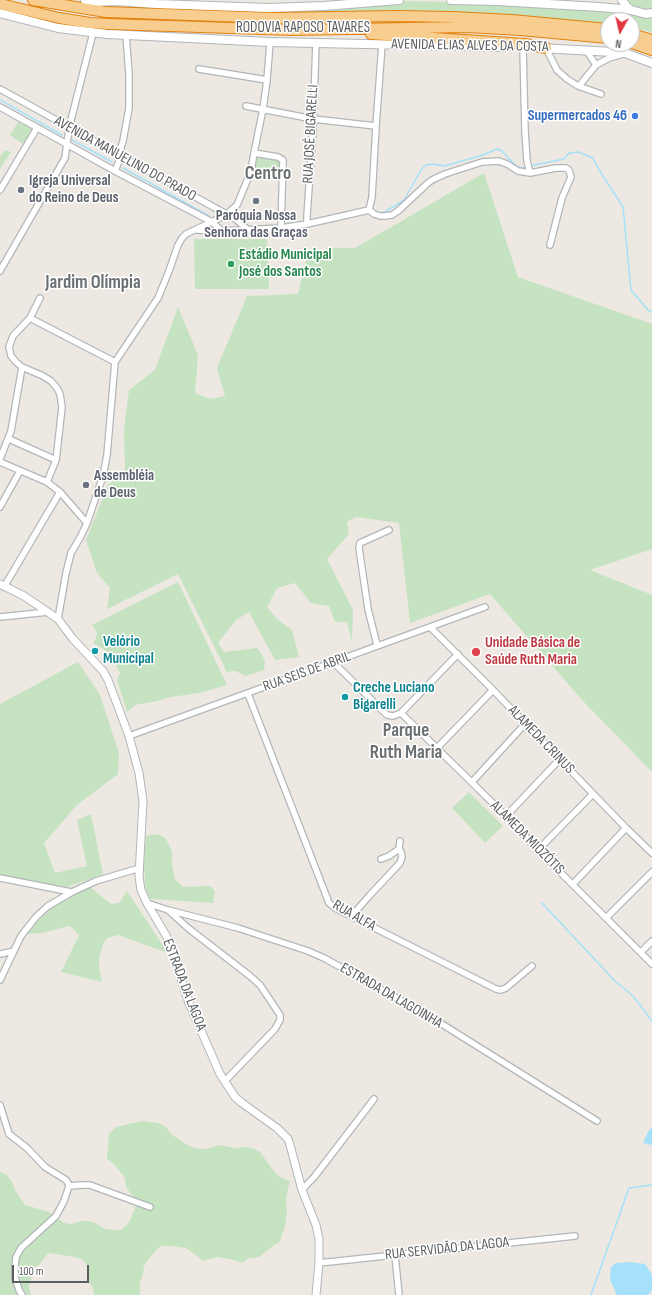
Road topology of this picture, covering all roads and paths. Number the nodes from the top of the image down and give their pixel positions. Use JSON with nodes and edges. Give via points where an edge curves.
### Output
{"nodes":[{"id":1,"x":33,"y":0,"type":"edge"},
{"id":2,"x":85,"y":0,"type":"edge"},
{"id":3,"x":116,"y":0,"type":"edge"},
{"id":4,"x":399,"y":0,"type":"edge"},
{"id":5,"x":451,"y":0,"type":"edge"},
{"id":6,"x":621,"y":0,"type":"edge"},
{"id":7,"x":520,"y":1,"type":"edge"},
{"id":8,"x":0,"y":4,"type":"edge"},
{"id":9,"x":242,"y":4,"type":"edge"},
{"id":10,"x":303,"y":4,"type":"edge"},
{"id":11,"x":599,"y":7,"type":"junction"},
{"id":12,"x":631,"y":10,"type":"junction"},
{"id":13,"x":0,"y":13,"type":"edge"},
{"id":14,"x":652,"y":13,"type":"edge"},
{"id":15,"x":600,"y":28,"type":"edge"},
{"id":16,"x":245,"y":29,"type":"junction"},
{"id":17,"x":93,"y":33,"type":"junction"},
{"id":18,"x":640,"y":33,"type":"edge"},
{"id":19,"x":126,"y":35,"type":"junction"},
{"id":20,"x":640,"y":35,"type":"edge"},
{"id":21,"x":652,"y":35,"type":"edge"},
{"id":22,"x":600,"y":37,"type":"edge"},
{"id":23,"x":652,"y":40,"type":"edge"},
{"id":24,"x":270,"y":42,"type":"junction"},
{"id":25,"x":316,"y":43,"type":"junction"},
{"id":26,"x":382,"y":44,"type":"junction"},
{"id":27,"x":640,"y":46,"type":"edge"},
{"id":28,"x":524,"y":48,"type":"junction"},
{"id":29,"x":546,"y":48,"type":"junction"},
{"id":30,"x":586,"y":49,"type":"junction"},
{"id":31,"x":652,"y":50,"type":"edge"},
{"id":32,"x":625,"y":53,"type":"junction"},
{"id":33,"x":652,"y":63,"type":"edge"},
{"id":34,"x":596,"y":65,"type":"junction"},
{"id":35,"x":199,"y":70,"type":"dead end"},
{"id":36,"x":267,"y":80,"type":"junction"},
{"id":37,"x":579,"y":86,"type":"junction"},
{"id":38,"x":0,"y":89,"type":"edge"},
{"id":39,"x":600,"y":94,"type":"dead end"},
{"id":40,"x":246,"y":106,"type":"dead end"},
{"id":41,"x":0,"y":108,"type":"edge"},
{"id":42,"x":263,"y":109,"type":"junction"},
{"id":43,"x":313,"y":119,"type":"junction"},
{"id":44,"x":376,"y":126,"type":"junction"},
{"id":45,"x":37,"y":128,"type":"junction"},
{"id":46,"x":68,"y":128,"type":"junction"},
{"id":47,"x":67,"y":144,"type":"junction"},
{"id":48,"x":254,"y":153,"type":"junction"},
{"id":49,"x":121,"y":156,"type":"junction"},
{"id":50,"x":115,"y":171,"type":"junction"},
{"id":51,"x":529,"y":171,"type":"junction"},
{"id":52,"x":0,"y":190,"type":"edge"},
{"id":53,"x":369,"y":210,"type":"junction"},
{"id":54,"x":226,"y":215,"type":"junction"},
{"id":55,"x":212,"y":222,"type":"junction"},
{"id":56,"x":307,"y":224,"type":"junction"},
{"id":57,"x":281,"y":228,"type":"junction"},
{"id":58,"x":194,"y":230,"type":"junction"},
{"id":59,"x":222,"y":230,"type":"junction"},
{"id":60,"x":248,"y":230,"type":"junction"},
{"id":61,"x":550,"y":245,"type":"dead end"},
{"id":62,"x":0,"y":271,"type":"edge"},
{"id":63,"x":40,"y":298,"type":"dead end"},
{"id":64,"x":30,"y":318,"type":"junction"},
{"id":65,"x":115,"y":362,"type":"junction"},
{"id":66,"x":22,"y":367,"type":"junction"},
{"id":67,"x":9,"y":439,"type":"junction"},
{"id":68,"x":0,"y":459,"type":"edge"},
{"id":69,"x":56,"y":460,"type":"junction"},
{"id":70,"x":0,"y":462,"type":"edge"},
{"id":71,"x":20,"y":471,"type":"junction"},
{"id":72,"x":47,"y":482,"type":"junction"},
{"id":73,"x":60,"y":492,"type":"junction"},
{"id":74,"x":0,"y":507,"type":"edge"},
{"id":75,"x":87,"y":523,"type":"junction"},
{"id":76,"x":389,"y":530,"type":"dead end"},
{"id":77,"x":2,"y":586,"type":"edge"},
{"id":78,"x":485,"y":607,"type":"dead end"},
{"id":79,"x":49,"y":612,"type":"junction"},
{"id":80,"x":0,"y":617,"type":"edge"},
{"id":81,"x":58,"y":619,"type":"junction"},
{"id":82,"x":430,"y":627,"type":"junction"},
{"id":83,"x":377,"y":645,"type":"junction"},
{"id":84,"x":458,"y":654,"type":"junction"},
{"id":85,"x":334,"y":663,"type":"junction"},
{"id":86,"x":493,"y":690,"type":"junction"},
{"id":87,"x":248,"y":694,"type":"junction"},
{"id":88,"x":401,"y":713,"type":"junction"},
{"id":89,"x":525,"y":724,"type":"junction"},
{"id":90,"x":129,"y":736,"type":"junction"},
{"id":91,"x":437,"y":748,"type":"junction"},
{"id":92,"x":560,"y":759,"type":"junction"},
{"id":93,"x":472,"y":782,"type":"junction"},
{"id":94,"x":593,"y":794,"type":"junction"},
{"id":95,"x":506,"y":816,"type":"junction"},
{"id":96,"x":626,"y":828,"type":"junction"},
{"id":97,"x":400,"y":841,"type":"dead end"},
{"id":98,"x":399,"y":849,"type":"junction"},
{"id":99,"x":538,"y":850,"type":"junction"},
{"id":100,"x":652,"y":853,"type":"edge"},
{"id":101,"x":381,"y":859,"type":"dead end"},
{"id":102,"x":140,"y":868,"type":"junction"},
{"id":103,"x":652,"y":872,"type":"edge"},
{"id":104,"x":0,"y":878,"type":"edge"},
{"id":105,"x":573,"y":884,"type":"junction"},
{"id":106,"x":72,"y":892,"type":"junction"},
{"id":107,"x":147,"y":903,"type":"junction"},
{"id":108,"x":168,"y":910,"type":"junction"},
{"id":109,"x":345,"y":913,"type":"junction"},
{"id":110,"x":606,"y":918,"type":"junction"},
{"id":111,"x":652,"y":941,"type":"edge"},
{"id":112,"x":14,"y":951,"type":"junction"},
{"id":113,"x":641,"y":952,"type":"junction"},
{"id":114,"x":0,"y":954,"type":"edge"},
{"id":115,"x":652,"y":964,"type":"edge"},
{"id":116,"x":532,"y":966,"type":"dead end"},
{"id":117,"x":0,"y":980,"type":"edge"},
{"id":118,"x":224,"y":1081,"type":"junction"},
{"id":119,"x":374,"y":1100,"type":"dead end"},
{"id":120,"x":0,"y":1105,"type":"edge"},
{"id":121,"x":597,"y":1121,"type":"dead end"},
{"id":122,"x":69,"y":1186,"type":"junction"},
{"id":123,"x":302,"y":1190,"type":"junction"},
{"id":124,"x":150,"y":1207,"type":"dead end"},
{"id":125,"x":575,"y":1236,"type":"dead end"},
{"id":126,"x":395,"y":1255,"type":"junction"},
{"id":127,"x":319,"y":1263,"type":"junction"},
{"id":128,"x":22,"y":1295,"type":"edge"},
{"id":129,"x":316,"y":1295,"type":"edge"},
{"id":130,"x":399,"y":1295,"type":"edge"}],
"edges":[{"from":1,"to":15,"type":"highway","name":"RODOVIA RAPOSO TAVARES","via":[[106,12],[273,18],[452,17]]},
{"from":2,"to":3,"type":"main road"},
{"from":3,"to":9,"type":"main road","via":[[156,4]]},
{"from":4,"to":10,"type":"main road"},
{"from":5,"to":7,"type":"main road"},
{"from":6,"to":11,"type":"main road"},
{"from":6,"to":12,"type":"main road"},
{"from":7,"to":11,"type":"main road"},
{"from":8,"to":16,"type":"highway","name":"RODOVIA RAPOSO TAVARES","via":[[90,23]]},
{"from":9,"to":10,"type":"main road","via":[[268,8]]},
{"from":11,"to":12,"type":"main road"},
{"from":12,"to":14,"type":"main road"},
{"from":13,"to":17,"type":"main road","name":"AVENIDA ELIAS ALVES DA COSTA","via":[[58,28]]},
{"from":16,"to":22,"type":"highway","name":"RODOVIA RAPOSO TAVARES","via":[[467,27]]},
{"from":16,"to":29,"type":"highway","via":[[304,34],[416,37],[526,44]]},
{"from":17,"to":19,"type":"main road","name":"AVENIDA ELIAS ALVES DA COSTA"},
{"from":17,"to":46,"type":"street"},
{"from":18,"to":21,"type":"highway"},
{"from":19,"to":24,"type":"main road","name":"AVENIDA ELIAS ALVES DA COSTA"},
{"from":19,"to":49,"type":"street","via":[[129,108]]},
{"from":20,"to":23,"type":"highway"},
{"from":24,"to":25,"type":"main road","name":"AVENIDA ELIAS ALVES DA COSTA"},
{"from":24,"to":36,"type":"street"},
{"from":25,"to":26,"type":"main road","name":"AVENIDA ELIAS ALVES DA COSTA"},
{"from":25,"to":43,"type":"street","name":"RUA JOSÉ BIGARELLI"},
{"from":26,"to":28,"type":"main road","name":"AVENIDA ELIAS ALVES DA COSTA"},
{"from":26,"to":44,"type":"street"},
{"from":27,"to":31,"type":"highway"},
{"from":28,"to":29,"type":"main road","name":"AVENIDA ELIAS ALVES DA COSTA"},
{"from":28,"to":51,"type":"street","via":[[525,131]]},
{"from":29,"to":30,"type":"main road","name":"AVENIDA ELIAS ALVES DA COSTA"},
{"from":29,"to":37,"type":"street","via":[[557,70]]},
{"from":30,"to":32,"type":"main road","name":"AVENIDA ELIAS ALVES DA COSTA"},
{"from":30,"to":34,"type":"street"},
{"from":32,"to":33,"type":"main road","name":"AVENIDA ELIAS ALVES DA COSTA"},
{"from":32,"to":34,"type":"street"},
{"from":34,"to":37,"type":"street"},
{"from":35,"to":36,"type":"street"},
{"from":36,"to":42,"type":"street"},
{"from":37,"to":39,"type":"street"},
{"from":38,"to":46,"type":"street","name":"AVENIDA MANUELINO DO PRADO"},
{"from":40,"to":42,"type":"street"},
{"from":41,"to":45,"type":"street","name":"AVENIDA MANUELINO DO PRADO"},
{"from":42,"to":43,"type":"street"},
{"from":42,"to":48,"type":"street"},
{"from":43,"to":44,"type":"street"},
{"from":43,"to":56,"type":"street","name":"RUA JOSÉ BIGARELLI"},
{"from":44,"to":53,"type":"street"},
{"from":45,"to":47,"type":"street","name":"AVENIDA MANUELINO DO PRADO"},
{"from":45,"to":52,"type":"street"},
{"from":46,"to":47,"type":"street"},
{"from":46,"to":49,"type":"street","name":"AVENIDA MANUELINO DO PRADO"},
{"from":47,"to":50,"type":"street","name":"AVENIDA MANUELINO DO PRADO"},
{"from":47,"to":62,"type":"street","via":[[65,158]]},
{"from":48,"to":54,"type":"street","via":[[251,171],[243,191],[235,208]]},
{"from":48,"to":57,"type":"street","via":[[283,160]]},
{"from":49,"to":50,"type":"street"},
{"from":49,"to":54,"type":"street","name":"AVENIDA MANUELINO DO PRADO"},
{"from":50,"to":55,"type":"street","name":"AVENIDA MANUELINO DO PRADO"},
{"from":51,"to":53,"type":"street","via":[[518,171],[499,161],[482,162],[434,179],[392,215],[380,216]]},
{"from":51,"to":61,"type":"street","via":[[566,168],[571,173]]},
{"from":53,"to":56,"type":"street"},
{"from":54,"to":55,"type":"street"},
{"from":54,"to":60,"type":"street","name":"AVENIDA MANUELINO DO PRADO","via":[[237,220]]},
{"from":55,"to":58,"type":"street"},
{"from":55,"to":59,"type":"street","name":"AVENIDA MANUELINO DO PRADO"},
{"from":56,"to":57,"type":"street"},
{"from":57,"to":60,"type":"street"},
{"from":58,"to":59,"type":"street"},
{"from":58,"to":65,"type":"street","via":[[182,238],[158,298]]},
{"from":59,"to":60,"type":"street"},
{"from":63,"to":64,"type":"street"},
{"from":64,"to":65,"type":"street"},
{"from":64,"to":66,"type":"street","via":[[13,336],[9,347],[11,356]]},
{"from":65,"to":75,"type":"street","via":[[106,462]]},
{"from":66,"to":67,"type":"street"},
{"from":66,"to":69,"type":"street","via":[[43,376],[60,394],[62,407]]},
{"from":67,"to":68,"type":"street"},
{"from":67,"to":69,"type":"street"},
{"from":69,"to":72,"type":"street"},
{"from":70,"to":71,"type":"street"},
{"from":71,"to":72,"type":"street"},
{"from":71,"to":74,"type":"street"},
{"from":72,"to":73,"type":"street"},
{"from":73,"to":75,"type":"street"},
{"from":73,"to":77,"type":"street"},
{"from":75,"to":81,"type":"street","via":[[71,553]]},
{"from":76,"to":83,"type":"street","via":[[360,544],[359,548],[368,608]]},
{"from":77,"to":79,"type":"street","name":"ESTRADA DA LAGOA"},
{"from":78,"to":82,"type":"street","name":"RUA SEIS DE ABRIL"},
{"from":79,"to":80,"type":"street"},
{"from":79,"to":81,"type":"street","name":"ESTRADA DA LAGOA"},
{"from":81,"to":90,"type":"street","name":"ESTRADA DA LAGOA","via":[[103,671]]},
{"from":82,"to":83,"type":"street","name":"RUA SEIS DE ABRIL"},
{"from":82,"to":84,"type":"street","name":"ALAMEDA CRINUS"},
{"from":83,"to":85,"type":"street","name":"RUA SEIS DE ABRIL"},
{"from":84,"to":86,"type":"street","name":"ALAMEDA CRINUS"},
{"from":84,"to":88,"type":"street"},
{"from":85,"to":87,"type":"street","name":"RUA SEIS DE ABRIL"},
{"from":85,"to":88,"type":"street","via":[[387,715]]},
{"from":86,"to":89,"type":"street","name":"ALAMEDA CRINUS"},
{"from":86,"to":91,"type":"street"},
{"from":87,"to":90,"type":"street","name":"RUA SEIS DE ABRIL"},
{"from":87,"to":109,"type":"street","name":"RUA ALFA","via":[[325,894],[329,903]]},
{"from":88,"to":91,"type":"street","name":"ALAMEDA MIOZÓTIS"},
{"from":89,"to":92,"type":"street","name":"ALAMEDA CRINUS"},
{"from":89,"to":93,"type":"street"},
{"from":90,"to":102,"type":"street","name":"ESTRADA DA LAGOA","via":[[138,766],[143,801]]},
{"from":91,"to":93,"type":"street","name":"ALAMEDA MIOZÓTIS"},
{"from":92,"to":94,"type":"street","name":"ALAMEDA CRINUS"},
{"from":92,"to":95,"type":"street"},
{"from":93,"to":95,"type":"street","name":"ALAMEDA MIOZÓTIS"},
{"from":94,"to":96,"type":"street","name":"ALAMEDA CRINUS"},
{"from":94,"to":99,"type":"street"},
{"from":95,"to":99,"type":"street","name":"ALAMEDA MIOZÓTIS"},
{"from":96,"to":100,"type":"street","name":"ALAMEDA CRINUS"},
{"from":96,"to":105,"type":"street"},
{"from":97,"to":98,"type":"street"},
{"from":98,"to":101,"type":"street"},
{"from":98,"to":109,"type":"street","via":[[402,857],[395,869],[356,911]]},
{"from":99,"to":105,"type":"street","name":"ALAMEDA MIOZÓTIS"},
{"from":102,"to":106,"type":"street","via":[[96,881]]},
{"from":102,"to":107,"type":"street","name":"ESTRADA DA LAGOA","via":[[139,883]]},
{"from":103,"to":110,"type":"street"},
{"from":104,"to":106,"type":"street"},
{"from":105,"to":110,"type":"street","name":"ALAMEDA MIOZÓTIS"},
{"from":106,"to":112,"type":"street","via":[[48,906],[36,917],[21,936]]},
{"from":107,"to":108,"type":"street","name":"ESTRADA DA LAGOINHA"},
{"from":107,"to":118,"type":"street","name":"ESTRADA DA LAGOA","via":[[171,944],[189,1003]]},
{"from":108,"to":118,"type":"street","via":[[260,985],[280,1015],[279,1025]]},
{"from":108,"to":121,"type":"street","name":"ESTRADA DA LAGOINHA","via":[[238,928],[324,958],[429,1016]]},
{"from":109,"to":116,"type":"street","name":"RUA ALFA","via":[[496,989],[506,988]]},
{"from":110,"to":113,"type":"street","name":"ALAMEDA MIOZÓTIS"},
{"from":111,"to":113,"type":"street"},
{"from":112,"to":114,"type":"street"},
{"from":112,"to":117,"type":"street"},
{"from":113,"to":115,"type":"street","name":"ALAMEDA MIOZÓTIS"},
{"from":118,"to":123,"type":"street","name":"ESTRADA DA LAGOA","via":[[242,1103],[288,1139]]},
{"from":119,"to":123,"type":"street"},
{"from":120,"to":122,"type":"street","via":[[9,1134],[27,1148],[44,1167],[66,1180]]},
{"from":122,"to":124,"type":"street","via":[[90,1185]]},
{"from":122,"to":128,"type":"street","via":[[59,1211],[21,1248],[16,1257],[15,1277]]},
{"from":123,"to":127,"type":"street","name":"ESTRADA DA LAGOA","via":[[316,1225]]},
{"from":125,"to":126,"type":"street","name":"RUA SERVIDÃO DA LAGOA"},
{"from":126,"to":127,"type":"street","name":"RUA SERVIDÃO DA LAGOA"},
{"from":126,"to":130,"type":"street"},
{"from":127,"to":129,"type":"street","name":"ESTRADA DA LAGOA"}]}
